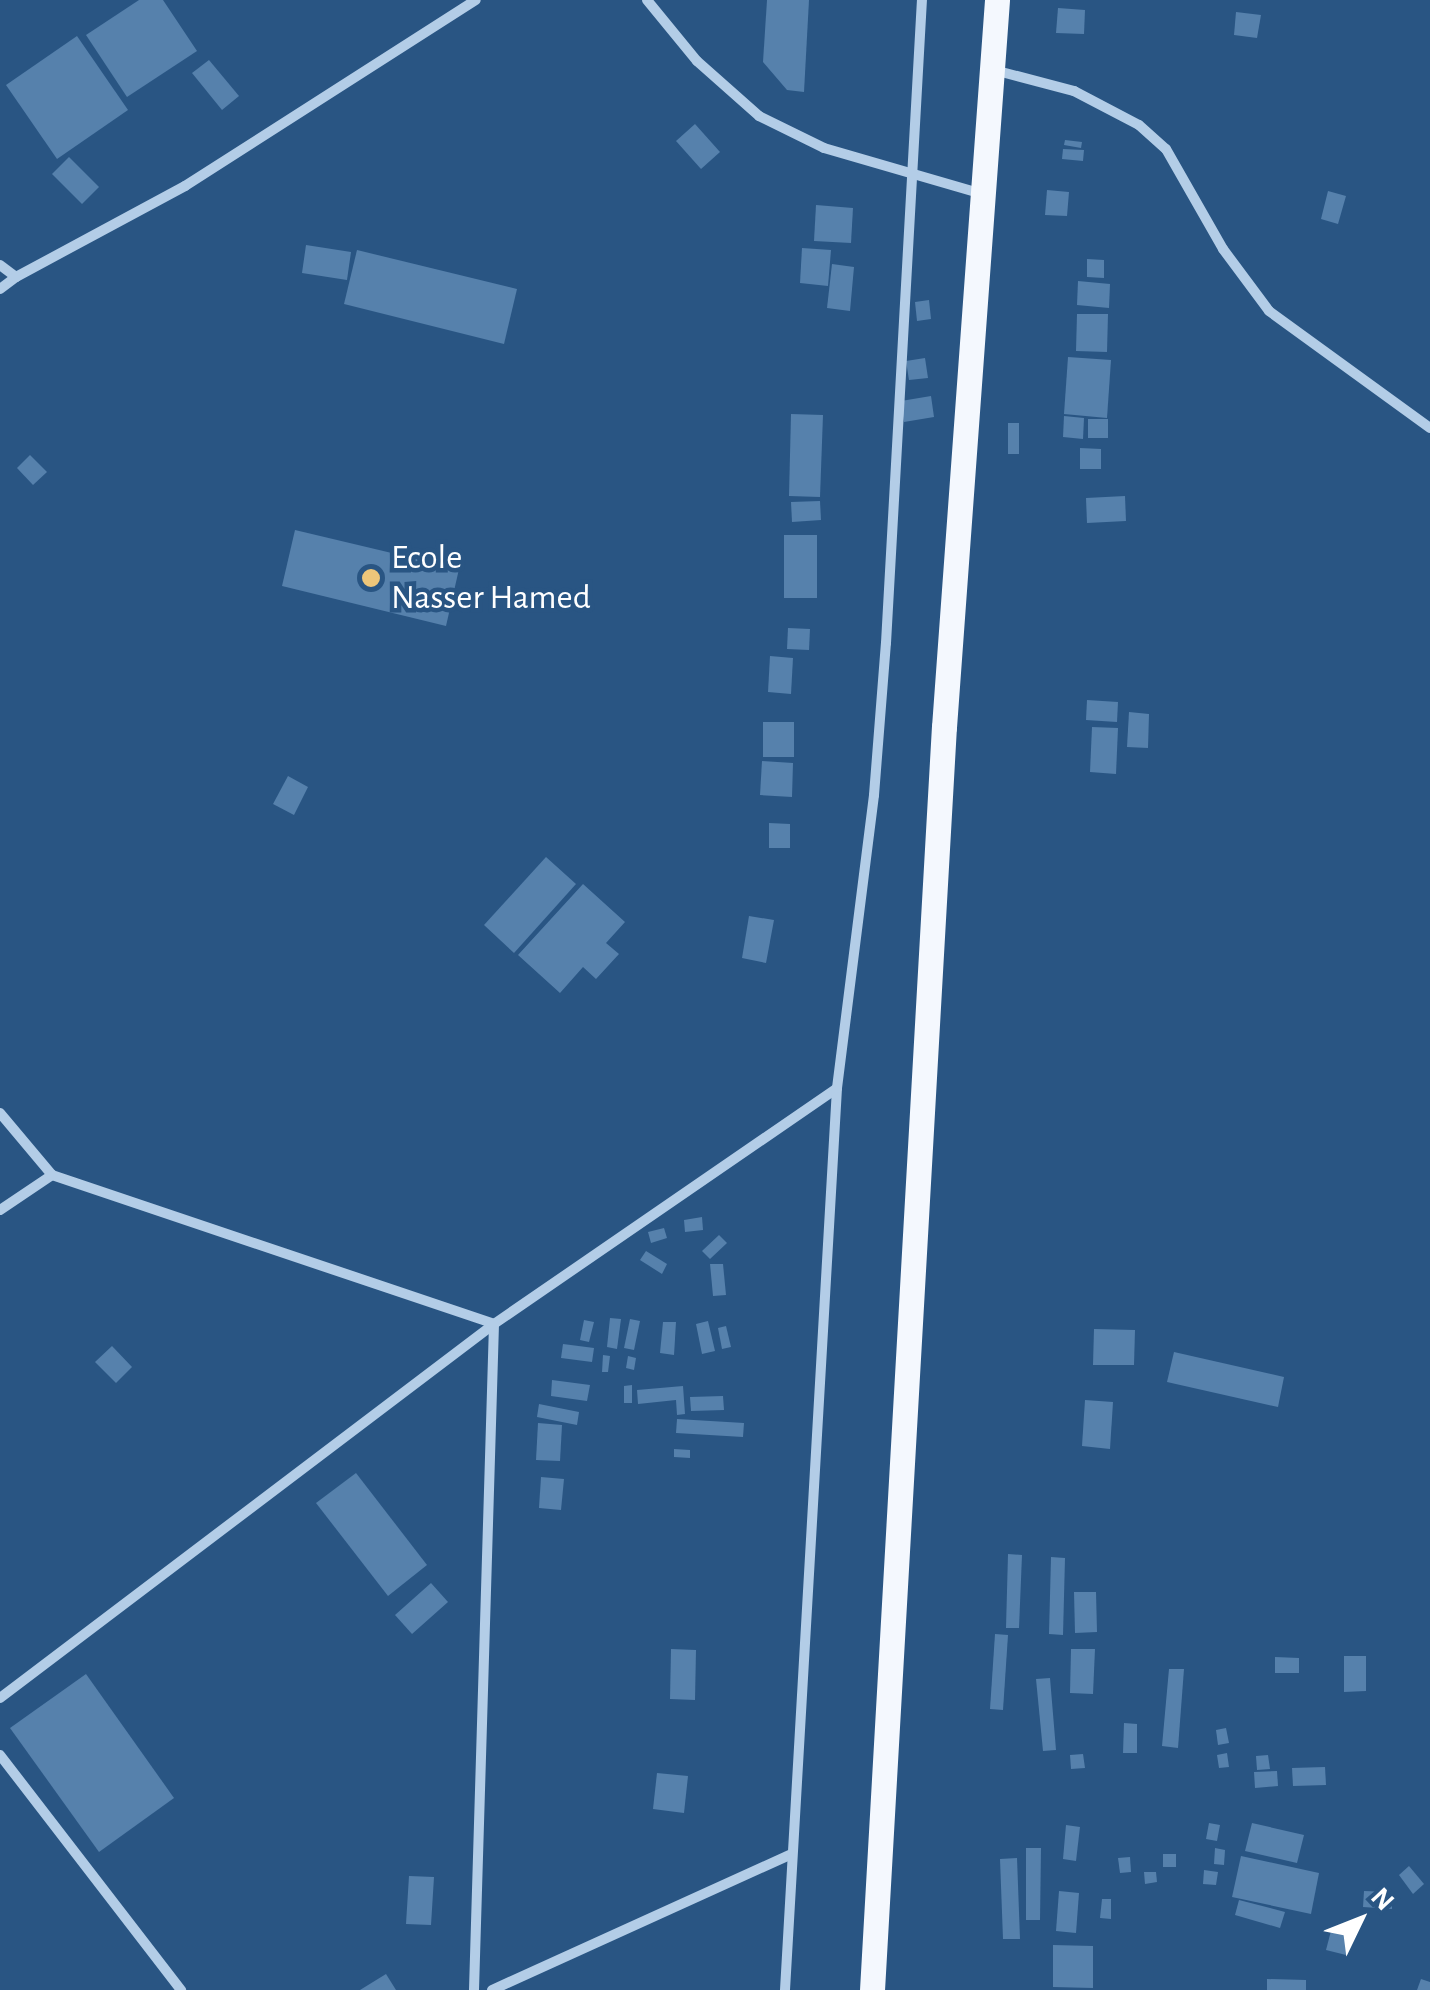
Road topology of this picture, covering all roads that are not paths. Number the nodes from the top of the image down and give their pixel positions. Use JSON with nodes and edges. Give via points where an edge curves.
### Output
{"nodes":[{"id":1,"x":476,"y":0,"type":"edge"},
{"id":2,"x":647,"y":0,"type":"edge"},
{"id":3,"x":922,"y":0,"type":"edge"},
{"id":4,"x":996,"y":0,"type":"edge"},
{"id":5,"x":993,"y":70,"type":"junction"},
{"id":6,"x":914,"y":173,"type":"junction"},
{"id":7,"x":984,"y":194,"type":"junction"},
{"id":8,"x":0,"y":265,"type":"edge"},
{"id":9,"x":16,"y":277,"type":"junction"},
{"id":10,"x":0,"y":289,"type":"edge"},
{"id":11,"x":1430,"y":428,"type":"edge"},
{"id":12,"x":837,"y":1088,"type":"junction"},
{"id":13,"x":0,"y":1113,"type":"edge"},
{"id":14,"x":52,"y":1175,"type":"junction"},
{"id":15,"x":0,"y":1210,"type":"edge"},
{"id":16,"x":494,"y":1324,"type":"junction"},
{"id":17,"x":0,"y":1698,"type":"edge"},
{"id":18,"x":0,"y":1755,"type":"edge"},
{"id":19,"x":790,"y":1854,"type":"junction"},
{"id":20,"x":181,"y":1990,"type":"edge"},
{"id":21,"x":474,"y":1990,"type":"edge"},
{"id":22,"x":492,"y":1990,"type":"edge"},
{"id":23,"x":784,"y":1990,"type":"edge"},
{"id":24,"x":872,"y":1990,"type":"edge"}],
"edges":[{"from":1,"to":9,"type":"street","via":[[185,186]]},
{"from":2,"to":6,"type":"street","via":[[697,60],[758,116],[824,148]]},
{"from":3,"to":6,"type":"street"},
{"from":4,"to":5,"type":"main road"},
{"from":5,"to":7,"type":"main road"},
{"from":5,"to":11,"type":"street","via":[[1074,90],[1139,125],[1166,148],[1223,250],[1269,311]]},
{"from":6,"to":7,"type":"street"},
{"from":6,"to":12,"type":"street","via":[[875,776]]},
{"from":7,"to":24,"type":"main road","via":[[942,746]]},
{"from":8,"to":9,"type":"street"},
{"from":9,"to":10,"type":"street"},
{"from":12,"to":16,"type":"street"},
{"from":12,"to":19,"type":"street"},
{"from":13,"to":14,"type":"street"},
{"from":14,"to":15,"type":"street"},
{"from":14,"to":16,"type":"street"},
{"from":16,"to":17,"type":"street"},
{"from":16,"to":21,"type":"street"},
{"from":18,"to":20,"type":"street"},
{"from":19,"to":22,"type":"street"},
{"from":19,"to":23,"type":"street"}]}
